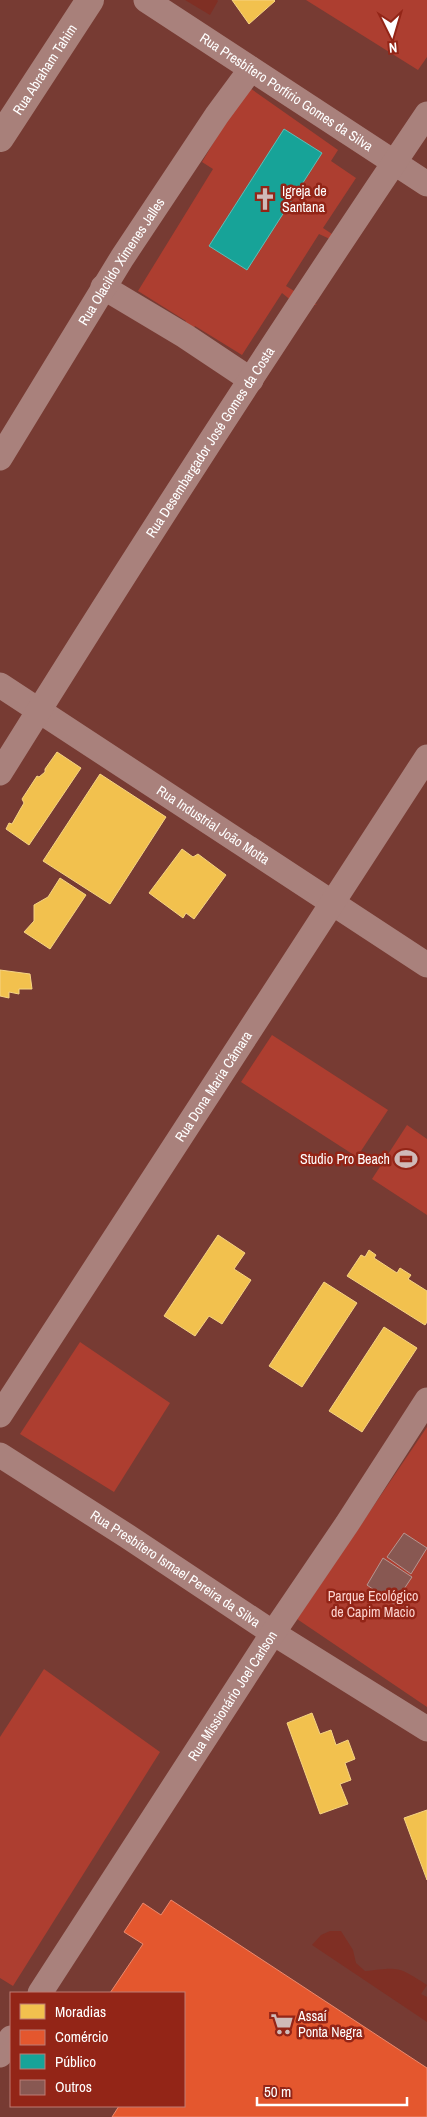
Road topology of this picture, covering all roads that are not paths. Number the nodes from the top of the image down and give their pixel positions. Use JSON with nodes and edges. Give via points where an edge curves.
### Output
{"nodes":[{"id":1,"x":90,"y":0,"type":"edge"},
{"id":2,"x":146,"y":0,"type":"edge"},
{"id":3,"x":251,"y":69,"type":"junction"},
{"id":4,"x":427,"y":114,"type":"edge"},
{"id":5,"x":0,"y":138,"type":"edge"},
{"id":6,"x":394,"y":162,"type":"junction"},
{"id":7,"x":427,"y":184,"type":"edge"},
{"id":8,"x":104,"y":287,"type":"junction"},
{"id":9,"x":251,"y":380,"type":"junction"},
{"id":10,"x":0,"y":458,"type":"edge"},
{"id":11,"x":0,"y":685,"type":"edge"},
{"id":12,"x":39,"y":710,"type":"junction"},
{"id":13,"x":427,"y":757,"type":"edge"},
{"id":14,"x":0,"y":773,"type":"edge"},
{"id":15,"x":332,"y":902,"type":"junction"},
{"id":16,"x":427,"y":965,"type":"edge"},
{"id":17,"x":427,"y":1400,"type":"edge"},
{"id":18,"x":0,"y":1415,"type":"edge"},
{"id":19,"x":0,"y":1455,"type":"edge"},
{"id":20,"x":273,"y":1633,"type":"junction"},
{"id":21,"x":427,"y":1729,"type":"edge"},
{"id":22,"x":41,"y":1992,"type":"edge"},
{"id":23,"x":10,"y":2040,"type":"edge"},
{"id":24,"x":0,"y":2055,"type":"edge"}],
"edges":[{"from":1,"to":5,"type":"main road","name":"Rua Abraham Tahim"},
{"from":2,"to":3,"type":"street","name":"Rua Presbítero Porfírio Gomes da Silva"},
{"from":3,"to":6,"type":"street","name":"Rua Presbítero Porfírio Gomes da Silva"},
{"from":3,"to":8,"type":"street","name":"Rua Olacildo Ximenes Jalles","via":[[197,144]]},
{"from":4,"to":6,"type":"street","name":"Rua Desembargador José Gomes da Costa"},
{"from":6,"to":7,"type":"street","name":"Rua Presbítero Porfírio Gomes da Silva"},
{"from":6,"to":9,"type":"street","name":"Rua Desembargador José Gomes da Costa"},
{"from":8,"to":9,"type":"street"},
{"from":8,"to":10,"type":"street","name":"Rua Olacildo Ximenes Jalles"},
{"from":9,"to":12,"type":"street","name":"Rua Desembargador José Gomes da Costa"},
{"from":11,"to":12,"type":"street","name":"Rua Industrial João Motta"},
{"from":12,"to":14,"type":"street","name":"Rua Desembargador José Gomes da Costa"},
{"from":12,"to":15,"type":"street","name":"Rua Industrial João Motta"},
{"from":13,"to":15,"type":"street","name":"Rua Dona Maria Câmara"},
{"from":15,"to":16,"type":"street","name":"Rua Industrial João Motta"},
{"from":15,"to":18,"type":"street","name":"Rua Dona Maria Câmara"},
{"from":17,"to":20,"type":"street","name":"Rua Missionário Joel Carlson"},
{"from":19,"to":20,"type":"street","name":"Rua Presbítero Ismael Pereira da Silva"},
{"from":20,"to":21,"type":"street","name":"Rua Presbítero Ismael Pereira da Silva"},
{"from":20,"to":22,"type":"street","name":"Rua Missionário Joel Carlson"},
{"from":23,"to":24,"type":"street"}]}
